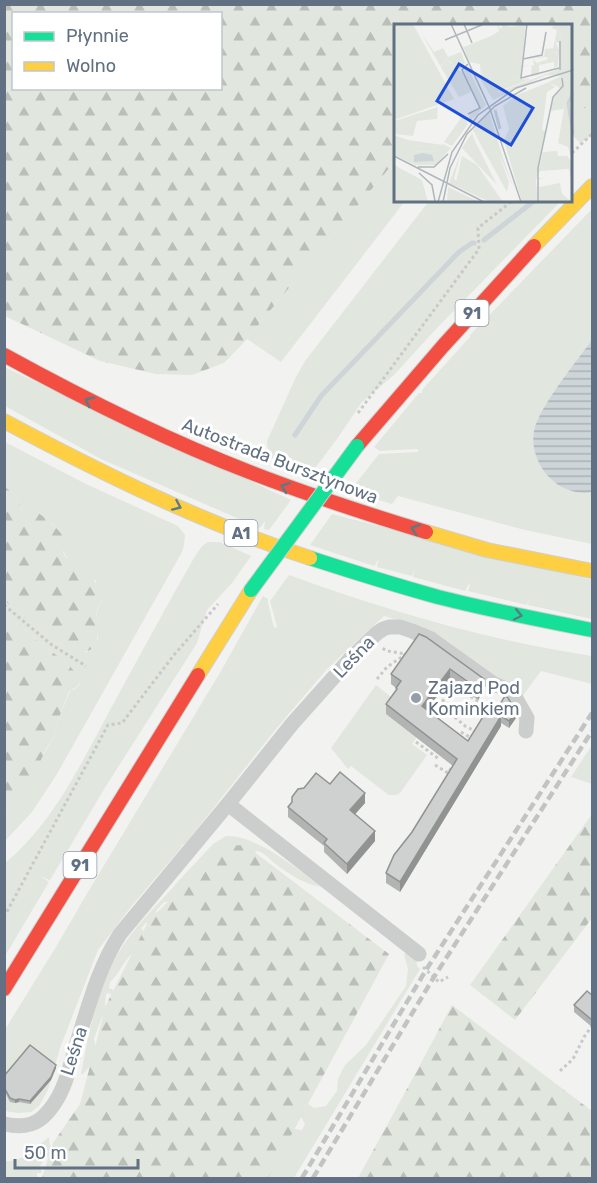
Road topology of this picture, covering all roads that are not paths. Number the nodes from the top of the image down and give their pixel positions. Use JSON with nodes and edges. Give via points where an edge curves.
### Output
{"nodes":[{"id":1,"x":592,"y":186,"type":"edge"},
{"id":2,"x":4,"y":355,"type":"edge"},
{"id":3,"x":4,"y":421,"type":"edge"},
{"id":4,"x":592,"y":571,"type":"edge"},
{"id":5,"x":592,"y":630,"type":"edge"},
{"id":6,"x":526,"y":731,"type":"dead end"},
{"id":7,"x":228,"y":804,"type":"junction"},
{"id":8,"x":419,"y":954,"type":"road end"},
{"id":9,"x":4,"y":989,"type":"edge"},
{"id":10,"x":4,"y":1124,"type":"edge"}],
"edges":[{"from":1,"to":9,"type":"main road","number":"91","bridge":true,"via":[[425,366],[315,501],[251,590]]},
{"from":4,"to":2,"type":"main road","name":"Autostrada Bursztynowa","one_way":true,"via":[[470,545],[290,489],[142,427]]},
{"from":3,"to":5,"type":"main road","number":"A1","one_way":true,"via":[[124,482],[219,524],[311,558],[461,602]]},
{"from":6,"to":7,"type":"street","name":"Leśna","via":[[527,718],[516,697],[431,639],[400,627],[389,627],[369,640],[292,724]]},
{"from":7,"to":8,"type":"street"},
{"from":7,"to":10,"type":"street","name":"Leśna","via":[[113,944],[52,1107],[28,1125]]}]}
